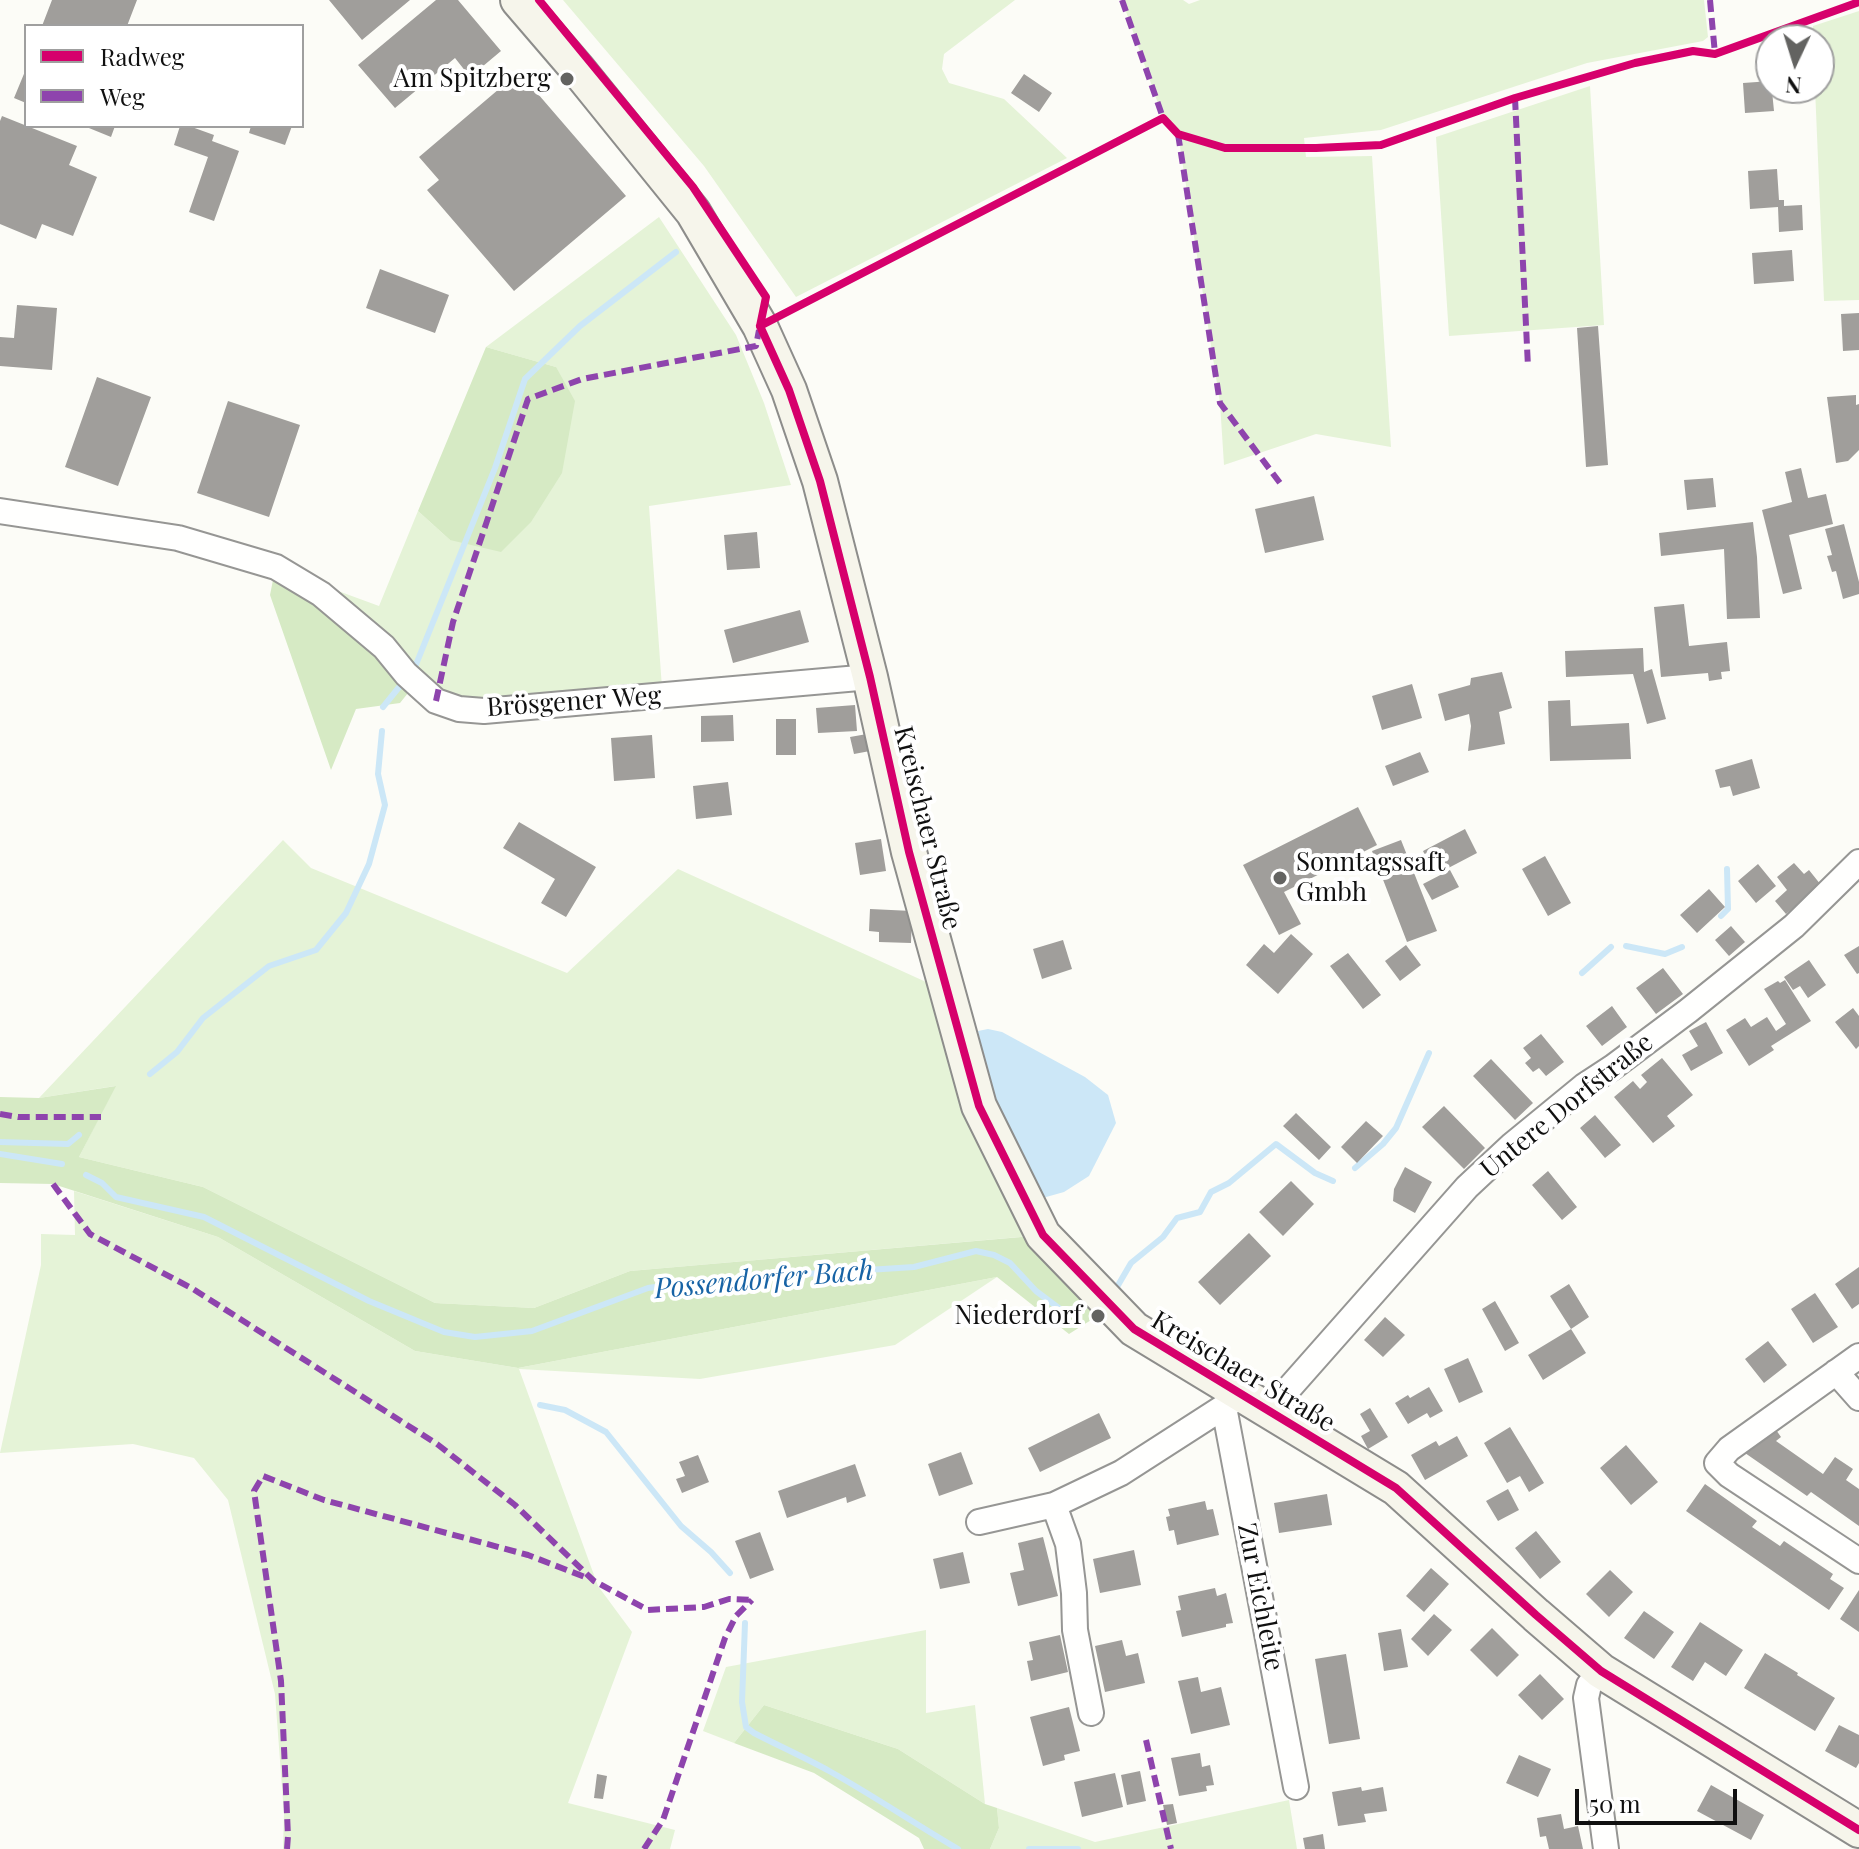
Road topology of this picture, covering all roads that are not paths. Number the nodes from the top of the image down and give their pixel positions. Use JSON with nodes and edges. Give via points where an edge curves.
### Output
{"nodes":[{"id":1,"x":518,"y":0,"type":"edge"},
{"id":2,"x":0,"y":511,"type":"edge"},
{"id":3,"x":870,"y":677,"type":"junction"},
{"id":4,"x":1859,"y":862,"type":"edge"},
{"id":5,"x":1859,"y":1356,"type":"edge"},
{"id":6,"x":1836,"y":1372,"type":"junction"},
{"id":7,"x":1859,"y":1398,"type":"edge"},
{"id":8,"x":1244,"y":1405,"type":"junction"},
{"id":9,"x":1054,"y":1505,"type":"junction"},
{"id":10,"x":979,"y":1522,"type":"dead end"},
{"id":11,"x":1859,"y":1561,"type":"edge"},
{"id":12,"x":1601,"y":1671,"type":"junction"},
{"id":13,"x":1091,"y":1713,"type":"dead end"},
{"id":14,"x":1296,"y":1787,"type":"dead end"},
{"id":15,"x":1859,"y":1830,"type":"edge"},
{"id":16,"x":1606,"y":1849,"type":"edge"}],
"edges":[{"from":1,"to":3,"type":"main road","name":"Kreischaer Straße","via":[[693,212],[760,326],[820,481]]},
{"from":2,"to":3,"type":"street","name":"Brösgener Weg","via":[[178,538],[276,567],[321,594],[384,647],[436,701],[459,709]]},
{"from":3,"to":8,"type":"main road","name":"Kreischaer Straße","via":[[909,852],[979,1106],[1043,1235],[1134,1329]]},
{"from":4,"to":8,"type":"street","name":"Untere Dorfstraße","via":[[1790,929],[1512,1145]]},
{"from":5,"to":6,"type":"street"},
{"from":6,"to":7,"type":"street"},
{"from":6,"to":11,"type":"street","via":[[1717,1463]]},
{"from":8,"to":9,"type":"street"},
{"from":8,"to":12,"type":"main road","name":"Kreischaer Straße","via":[[1396,1488]]},
{"from":8,"to":14,"type":"street","name":"Zur Eichleite"},
{"from":9,"to":10,"type":"street"},
{"from":9,"to":13,"type":"street","via":[[1068,1544],[1075,1630]]},
{"from":12,"to":15,"type":"main road","name":"Kreischaer Straße"},
{"from":12,"to":16,"type":"street","via":[[1586,1698]]}]}
